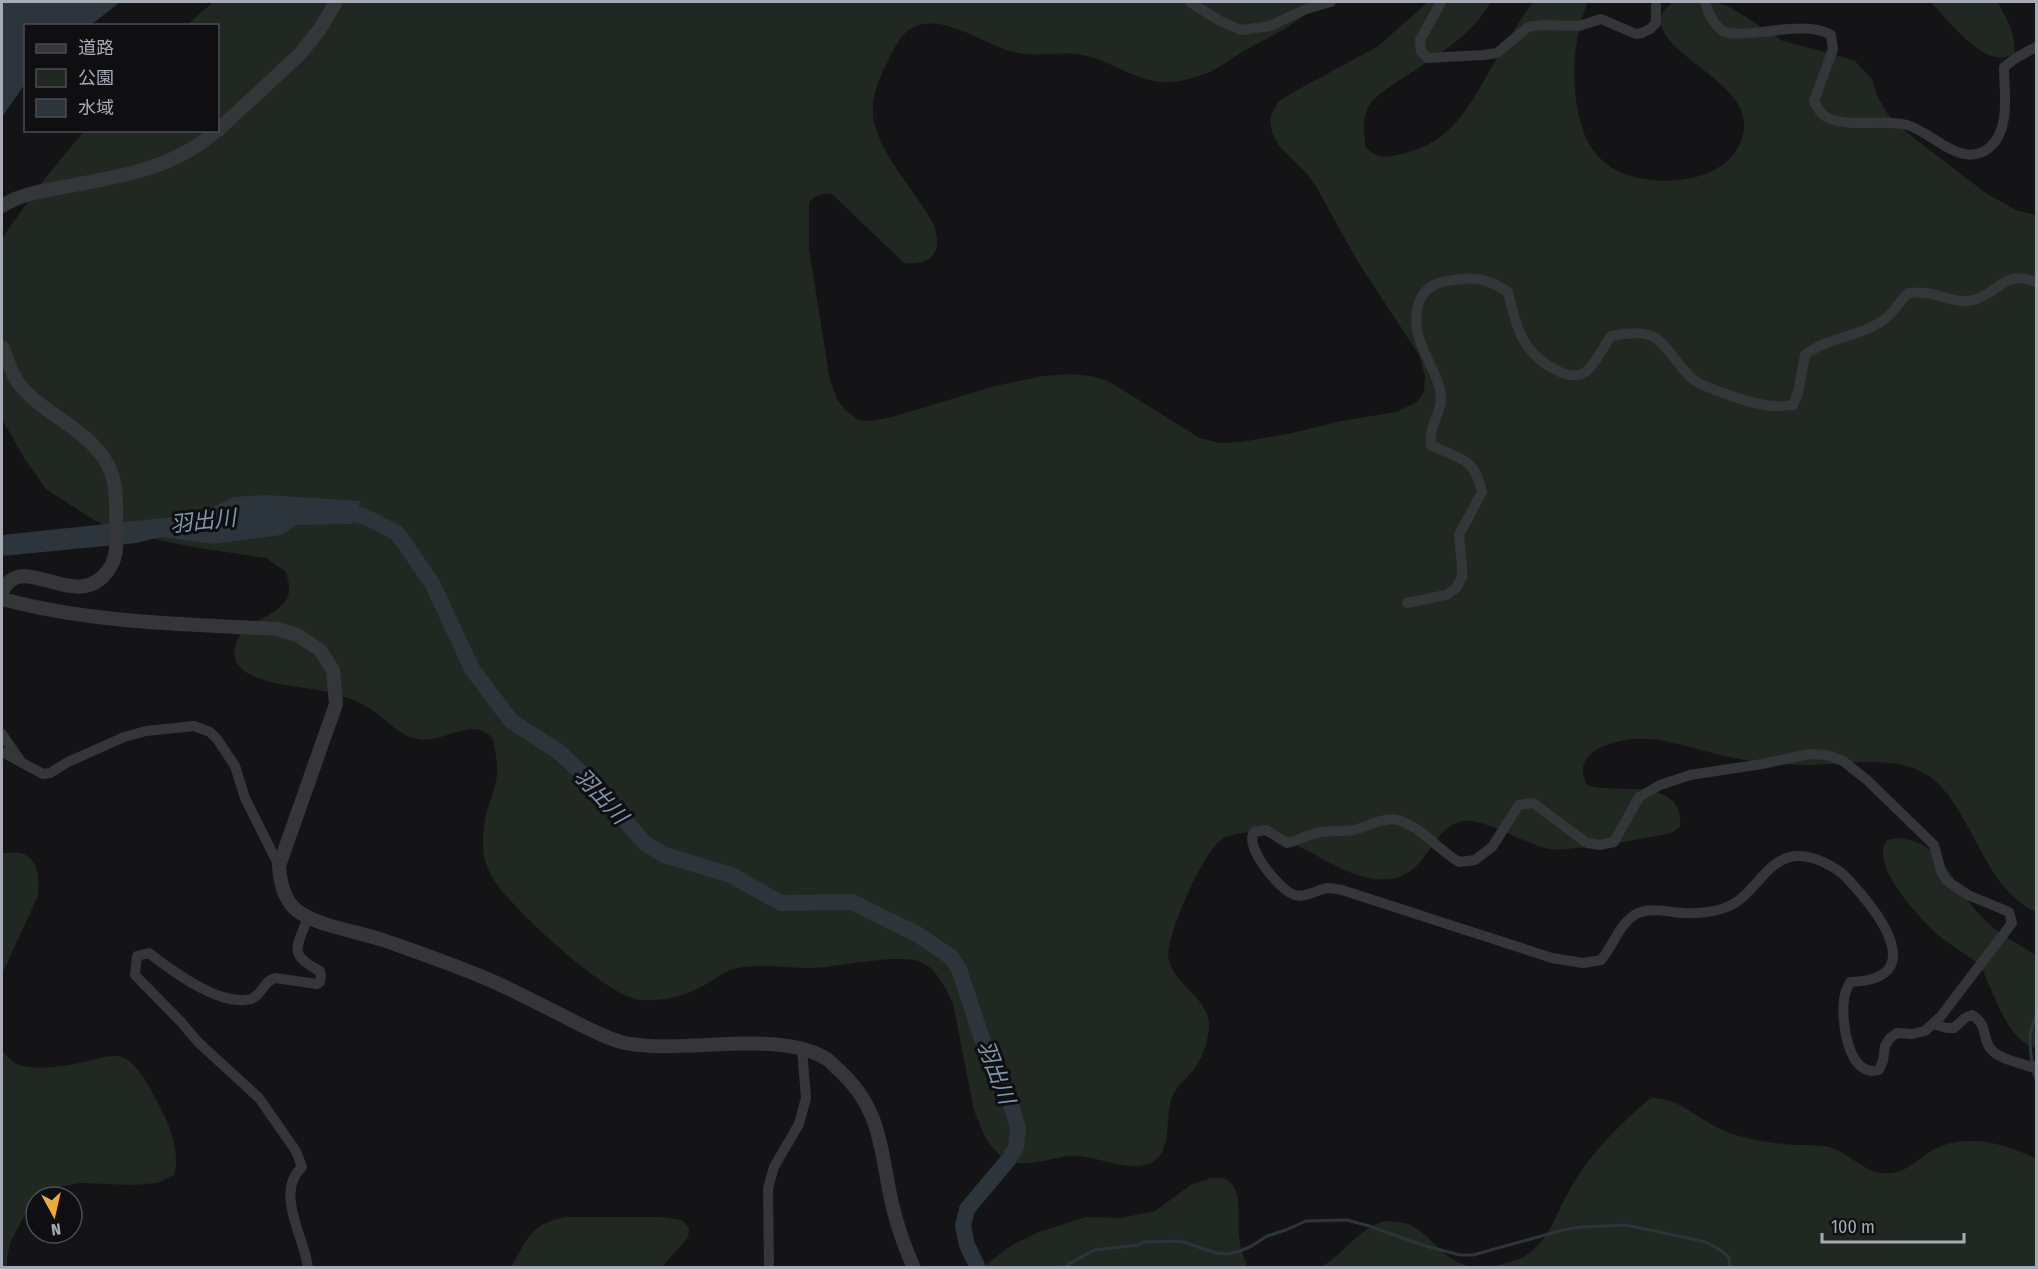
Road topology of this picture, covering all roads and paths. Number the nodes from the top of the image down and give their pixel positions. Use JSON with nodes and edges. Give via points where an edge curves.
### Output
{"nodes":[{"id":1,"x":336,"y":2,"type":"edge"},
{"id":2,"x":1190,"y":2,"type":"edge"},
{"id":3,"x":1331,"y":2,"type":"edge"},
{"id":4,"x":1441,"y":2,"type":"edge"},
{"id":5,"x":1656,"y":2,"type":"edge"},
{"id":6,"x":1705,"y":2,"type":"edge"},
{"id":7,"x":2037,"y":47,"type":"edge"},
{"id":8,"x":219,"y":128,"type":"edge"},
{"id":9,"x":215,"y":132,"type":"edge"},
{"id":10,"x":2,"y":206,"type":"edge"},
{"id":11,"x":2037,"y":282,"type":"edge"},
{"id":12,"x":2,"y":347,"type":"edge"},
{"id":13,"x":2,"y":592,"type":"edge"},
{"id":14,"x":2,"y":599,"type":"edge"},
{"id":15,"x":1407,"y":603,"type":"dead end"},
{"id":16,"x":2,"y":734,"type":"edge"},
{"id":17,"x":2,"y":752,"type":"edge"},
{"id":18,"x":21,"y":762,"type":"junction"},
{"id":19,"x":279,"y":866,"type":"junction"},
{"id":20,"x":308,"y":917,"type":"junction"},
{"id":21,"x":1933,"y":1024,"type":"junction"},
{"id":22,"x":802,"y":1049,"type":"junction"},
{"id":23,"x":2037,"y":1066,"type":"edge"},
{"id":24,"x":308,"y":1268,"type":"edge"},
{"id":25,"x":769,"y":1268,"type":"edge"},
{"id":26,"x":914,"y":1268,"type":"edge"}],
"edges":[{"from":1,"to":8,"type":"street","via":[[299,55]]},
{"from":2,"to":3,"type":"street","via":[[1240,30],[1270,26]]},
{"from":4,"to":5,"type":"street","via":[[1420,40],[1421,52],[1428,58],[1497,52],[1528,27],[1543,25],[1579,26],[1601,19],[1642,33],[1656,23]]},
{"from":6,"to":7,"type":"street","via":[[1708,15],[1723,31],[1737,34],[1822,29],[1831,35],[1833,49],[1814,101],[1827,118],[1906,125],[1961,154],[1981,153],[1991,146],[2004,119],[2004,67]]},
{"from":9,"to":10,"type":"street","via":[[189,153],[153,167],[19,197]]},
{"from":11,"to":15,"type":"street","via":[[2021,276],[1977,299],[1962,301],[1908,293],[1887,318],[1816,347],[1806,355],[1793,405],[1773,406],[1696,382],[1657,339],[1648,335],[1611,336],[1587,371],[1568,375],[1549,367],[1522,340],[1508,292],[1481,278],[1438,282],[1422,296],[1417,310],[1421,346],[1441,402],[1430,432],[1431,445],[1464,459],[1478,475],[1482,492],[1459,535],[1462,577],[1456,588],[1446,595]]},
{"from":12,"to":13,"type":"street","via":[[18,382],[106,459],[116,498],[116,552],[101,579],[73,588],[25,576],[13,578]]},
{"from":14,"to":19,"type":"street","via":[[104,619],[277,629],[320,650],[333,670],[336,704]]},
{"from":16,"to":18,"type":"street"},
{"from":17,"to":18,"type":"street"},
{"from":18,"to":19,"type":"street","via":[[43,774],[50,773],[124,737],[146,731],[194,726],[210,732],[235,766],[245,798]]},
{"from":19,"to":20,"type":"street","via":[[280,878],[294,907]]},
{"from":20,"to":22,"type":"street","via":[[382,939],[485,978],[624,1042],[689,1047],[778,1045]]},
{"from":20,"to":24,"type":"street","via":[[297,948],[302,962],[320,971],[317,984],[275,978],[252,998],[222,996],[189,982],[148,954],[137,956],[135,975],[198,1042],[259,1098],[296,1151],[302,1167],[290,1191]]},
{"from":21,"to":21,"type":"street","via":[[2012,923],[2009,912],[1968,895],[1947,881],[1934,845],[1867,780],[1843,761],[1827,755],[1810,754],[1690,775],[1660,785],[1639,797],[1614,842],[1600,845],[1587,843],[1533,802],[1519,806],[1492,847],[1475,860],[1459,862],[1424,834],[1397,819],[1355,830],[1314,833],[1287,843],[1266,830],[1251,836],[1257,857],[1283,889],[1297,896],[1329,888],[1342,890],[1552,958],[1583,963],[1601,960],[1621,927],[1635,915],[1666,910],[1683,914],[1728,907],[1782,859],[1810,858],[1846,876],[1891,940],[1891,967],[1866,982],[1850,982],[1846,991],[1843,1001],[1847,1046],[1854,1059],[1864,1069],[1879,1070],[1890,1038],[1897,1033],[1925,1031]]},
{"from":21,"to":23,"type":"street","via":[[1954,1028],[1972,1015],[1983,1025],[1987,1044],[1996,1054]]},
{"from":22,"to":25,"type":"street","via":[[806,1098],[799,1124],[774,1167],[768,1188]]},
{"from":22,"to":26,"type":"street","via":[[827,1059],[847,1078],[875,1120],[893,1208]]}]}
